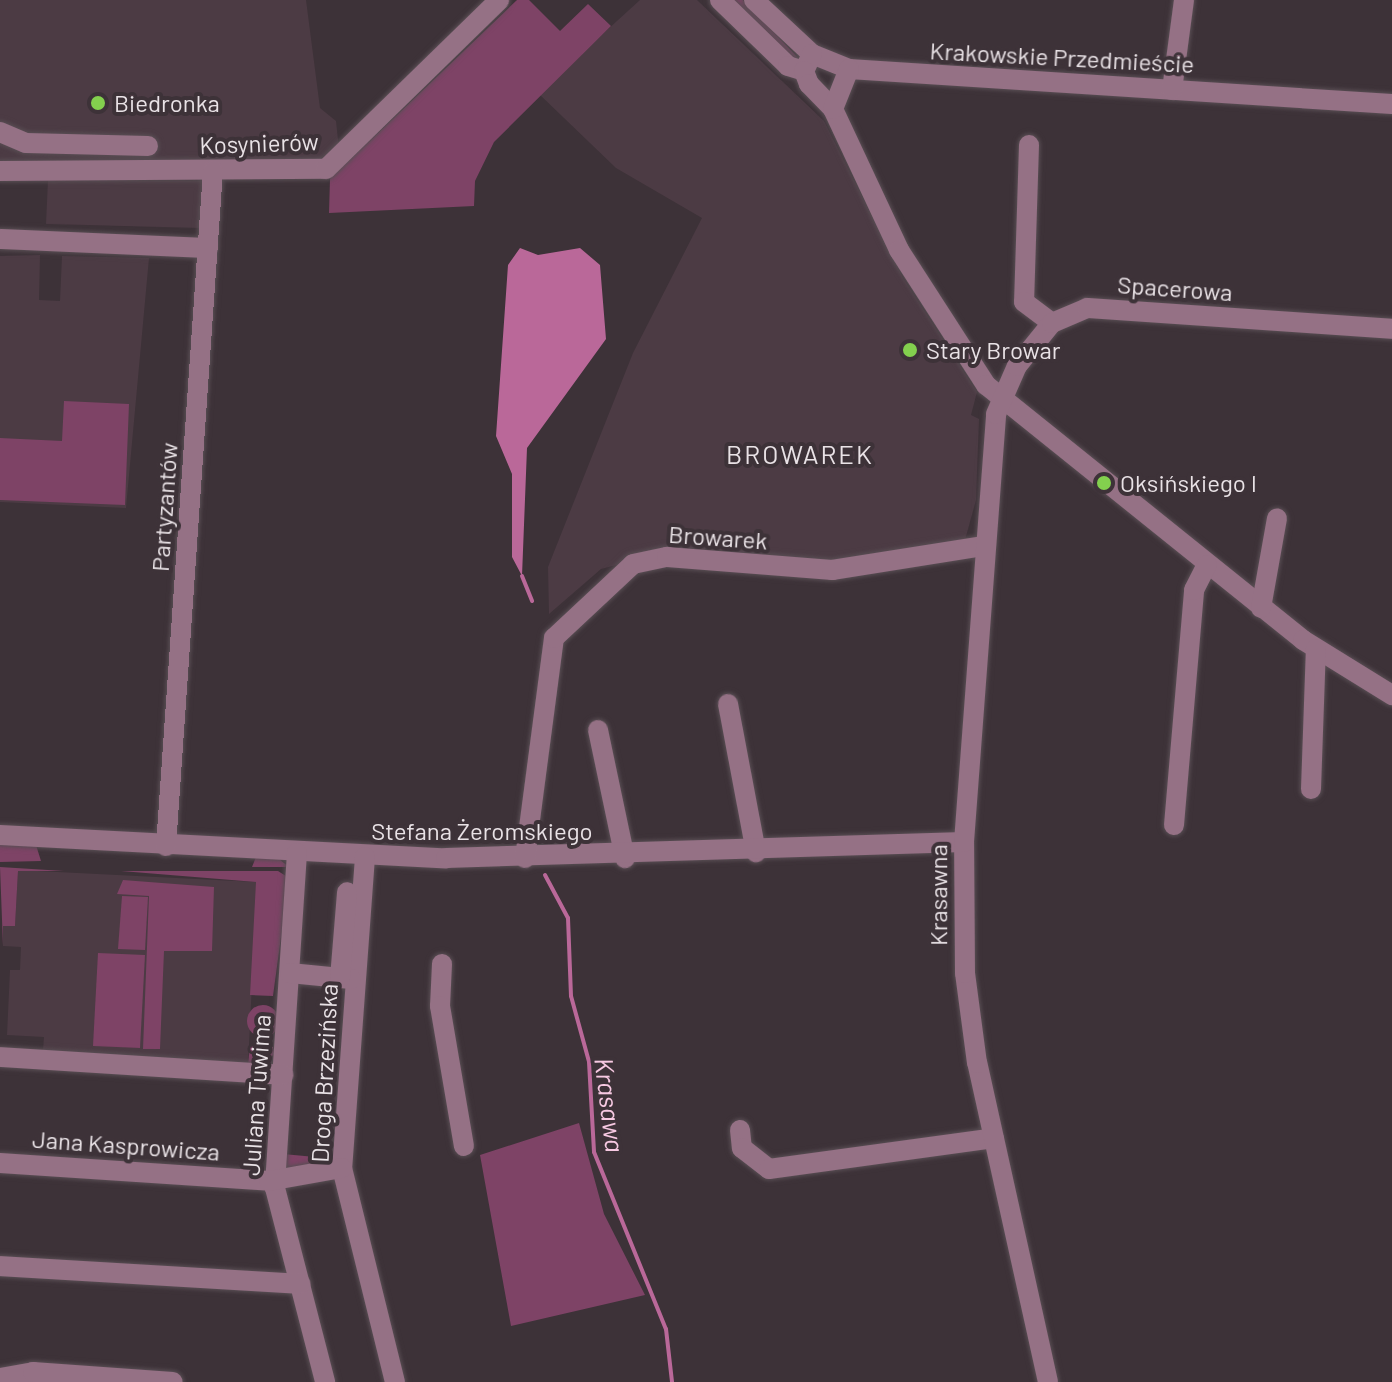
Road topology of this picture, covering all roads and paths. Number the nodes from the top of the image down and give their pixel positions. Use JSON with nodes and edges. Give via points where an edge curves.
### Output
{"nodes":[{"id":1,"x":499,"y":0,"type":"edge"},
{"id":2,"x":720,"y":0,"type":"edge"},
{"id":3,"x":754,"y":0,"type":"edge"},
{"id":4,"x":1184,"y":0,"type":"edge"},
{"id":5,"x":808,"y":62,"type":"junction"},
{"id":6,"x":849,"y":69,"type":"junction"},
{"id":7,"x":1172,"y":90,"type":"junction"},
{"id":8,"x":1392,"y":104,"type":"edge"},
{"id":9,"x":833,"y":109,"type":"junction"},
{"id":10,"x":0,"y":132,"type":"edge"},
{"id":11,"x":1029,"y":145,"type":"dead end"},
{"id":12,"x":148,"y":146,"type":"dead end"},
{"id":13,"x":0,"y":171,"type":"edge"},
{"id":14,"x":213,"y":171,"type":"junction"},
{"id":15,"x":0,"y":239,"type":"edge"},
{"id":16,"x":208,"y":248,"type":"junction"},
{"id":17,"x":1052,"y":323,"type":"junction"},
{"id":18,"x":1392,"y":329,"type":"edge"},
{"id":19,"x":1001,"y":401,"type":"junction"},
{"id":20,"x":1277,"y":518,"type":"dead end"},
{"id":21,"x":984,"y":546,"type":"junction"},
{"id":22,"x":1207,"y":565,"type":"junction"},
{"id":23,"x":1261,"y":608,"type":"junction"},
{"id":24,"x":1316,"y":649,"type":"junction"},
{"id":25,"x":1392,"y":695,"type":"edge"},
{"id":26,"x":728,"y":704,"type":"dead end"},
{"id":27,"x":598,"y":730,"type":"dead end"},
{"id":28,"x":1311,"y":789,"type":"dead end"},
{"id":29,"x":1174,"y":825,"type":"dead end"},
{"id":30,"x":0,"y":835,"type":"edge"},
{"id":31,"x":964,"y":842,"type":"junction"},
{"id":32,"x":166,"y":846,"type":"junction"},
{"id":33,"x":756,"y":852,"type":"junction"},
{"id":34,"x":297,"y":853,"type":"junction"},
{"id":35,"x":365,"y":857,"type":"junction"},
{"id":36,"x":525,"y":858,"type":"junction"},
{"id":37,"x":625,"y":858,"type":"junction"},
{"id":38,"x":347,"y":892,"type":"dead end"},
{"id":39,"x":442,"y":964,"type":"dead end"},
{"id":40,"x":290,"y":973,"type":"junction"},
{"id":41,"x":348,"y":979,"type":"junction"},
{"id":42,"x":0,"y":1057,"type":"edge"},
{"id":43,"x":283,"y":1075,"type":"junction"},
{"id":44,"x":740,"y":1130,"type":"dead end"},
{"id":45,"x":994,"y":1138,"type":"junction"},
{"id":46,"x":464,"y":1146,"type":"dead end"},
{"id":47,"x":0,"y":1163,"type":"edge"},
{"id":48,"x":342,"y":1168,"type":"junction"},
{"id":49,"x":276,"y":1181,"type":"junction"},
{"id":50,"x":0,"y":1266,"type":"edge"},
{"id":51,"x":300,"y":1284,"type":"junction"},
{"id":52,"x":0,"y":1378,"type":"edge"},
{"id":53,"x":173,"y":1382,"type":"edge"},
{"id":54,"x":325,"y":1382,"type":"edge"},
{"id":55,"x":395,"y":1382,"type":"edge"},
{"id":56,"x":1048,"y":1382,"type":"edge"}],
"edges":[{"from":1,"to":14,"type":"street","name":"Kosynierów","via":[[337,163],[315,172]]},
{"from":2,"to":5,"type":"street","via":[[788,66]]},
{"from":3,"to":5,"type":"street","name":"Krakowskie Przedmieście"},
{"from":4,"to":7,"type":"street"},
{"from":5,"to":6,"type":"street","name":"Krakowskie Przedmieście"},
{"from":5,"to":9,"type":"street"},
{"from":6,"to":7,"type":"street","name":"Krakowskie Przedmieście"},
{"from":6,"to":9,"type":"street"},
{"from":7,"to":8,"type":"street","name":"Krakowskie Przedmieście"},
{"from":9,"to":19,"type":"street","via":[[899,250]]},
{"from":10,"to":12,"type":"street","via":[[26,143]]},
{"from":11,"to":17,"type":"street","via":[[1024,302]]},
{"from":13,"to":14,"type":"street","name":"Kosynierów"},
{"from":14,"to":16,"type":"street","name":"Partyzantów"},
{"from":15,"to":16,"type":"street"},
{"from":16,"to":32,"type":"street","name":"Partyzantów"},
{"from":17,"to":18,"type":"street","name":"Spacerowa","via":[[1087,308]]},
{"from":17,"to":19,"type":"street"},
{"from":19,"to":21,"type":"street","name":"Krasawna"},
{"from":19,"to":22,"type":"street"},
{"from":20,"to":23,"type":"street"},
{"from":21,"to":31,"type":"street","name":"Krasawna"},
{"from":21,"to":36,"type":"street","name":"Browarek","via":[[832,570],[667,557],[633,564],[554,638]]},
{"from":22,"to":23,"type":"street"},
{"from":22,"to":29,"type":"street","via":[[1194,590]]},
{"from":23,"to":24,"type":"street"},
{"from":24,"to":25,"type":"street"},
{"from":24,"to":28,"type":"street"},
{"from":26,"to":33,"type":"street"},
{"from":27,"to":37,"type":"street"},
{"from":30,"to":32,"type":"street","name":"Stefana Żeromskiego"},
{"from":31,"to":33,"type":"street","name":"Stefana Żeromskiego"},
{"from":31,"to":45,"type":"street","name":"Krasawna","via":[[970,1018]]},
{"from":32,"to":34,"type":"street","name":"Stefana Żeromskiego"},
{"from":33,"to":37,"type":"street","name":"Stefana Żeromskiego"},
{"from":34,"to":35,"type":"street","name":"Stefana Żeromskiego"},
{"from":34,"to":40,"type":"street","name":"Juliana Tuwima"},
{"from":35,"to":36,"type":"street","name":"Stefana Żeromskiego"},
{"from":35,"to":41,"type":"street","name":"Droga Brzezińska"},
{"from":36,"to":37,"type":"street","name":"Stefana Żeromskiego"},
{"from":38,"to":41,"type":"street"},
{"from":39,"to":46,"type":"street","via":[[440,1006]]},
{"from":40,"to":41,"type":"street"},
{"from":40,"to":43,"type":"street","name":"Juliana Tuwima"},
{"from":41,"to":48,"type":"street","name":"Droga Brzezińska"},
{"from":42,"to":43,"type":"street"},
{"from":43,"to":49,"type":"street","name":"Juliana Tuwima"},
{"from":44,"to":45,"type":"street","via":[[742,1148],[769,1169]]},
{"from":45,"to":56,"type":"street","name":"Krasawna"},
{"from":47,"to":49,"type":"street","name":"Jana Kasprowicza"},
{"from":48,"to":49,"type":"street","name":"Jana Kasprowicza"},
{"from":48,"to":55,"type":"street","name":"Droga Brzezińska"},
{"from":49,"to":51,"type":"street","name":"Juliana Tuwima"},
{"from":50,"to":51,"type":"street"},
{"from":51,"to":54,"type":"street","name":"Juliana Tuwima"},
{"from":52,"to":53,"type":"street","via":[[33,1372]]}]}
